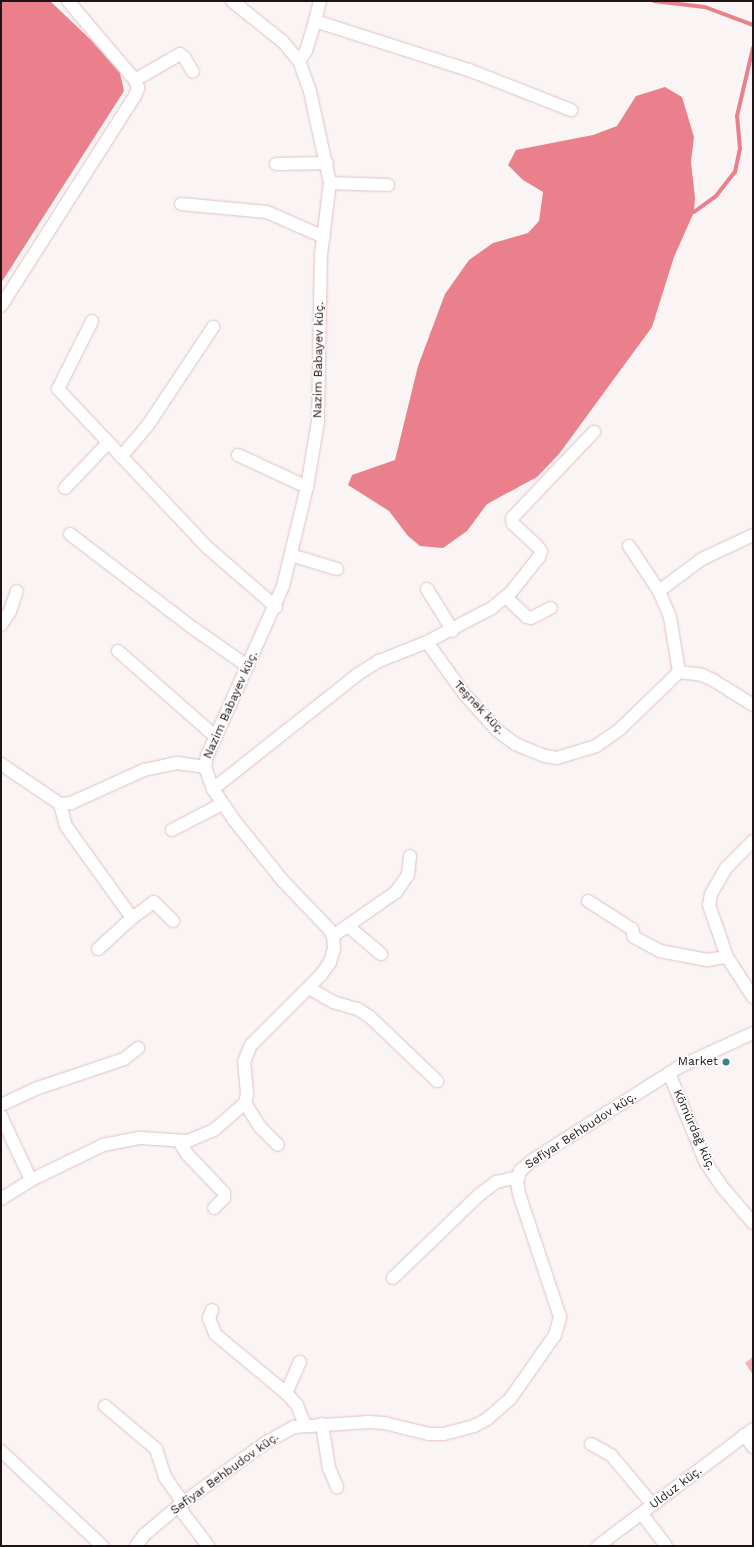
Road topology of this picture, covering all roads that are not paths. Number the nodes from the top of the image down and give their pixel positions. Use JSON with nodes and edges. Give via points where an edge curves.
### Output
{"nodes":[{"id":1,"x":68,"y":1,"type":"edge"},
{"id":2,"x":232,"y":1,"type":"edge"},
{"id":3,"x":320,"y":1,"type":"edge"},
{"id":4,"x":315,"y":21,"type":"junction"},
{"id":5,"x":299,"y":61,"type":"junction"},
{"id":6,"x":193,"y":72,"type":"dead end"},
{"id":7,"x":135,"y":80,"type":"junction"},
{"id":8,"x":571,"y":110,"type":"dead end"},
{"id":9,"x":276,"y":164,"type":"dead end"},
{"id":10,"x":327,"y":164,"type":"junction"},
{"id":11,"x":330,"y":183,"type":"junction"},
{"id":12,"x":388,"y":185,"type":"dead end"},
{"id":13,"x":181,"y":204,"type":"dead end"},
{"id":14,"x":324,"y":237,"type":"junction"},
{"id":15,"x":1,"y":306,"type":"edge"},
{"id":16,"x":92,"y":321,"type":"dead end"},
{"id":17,"x":213,"y":327,"type":"dead end"},
{"id":18,"x":594,"y":432,"type":"dead end"},
{"id":19,"x":108,"y":443,"type":"junction"},
{"id":20,"x":238,"y":455,"type":"dead end"},
{"id":21,"x":121,"y":457,"type":"junction"},
{"id":22,"x":307,"y":487,"type":"junction"},
{"id":23,"x":65,"y":488,"type":"dead end"},
{"id":24,"x":70,"y":534,"type":"dead end"},
{"id":25,"x":753,"y":535,"type":"edge"},
{"id":26,"x":629,"y":546,"type":"dead end"},
{"id":27,"x":291,"y":555,"type":"junction"},
{"id":28,"x":337,"y":568,"type":"dead end"},
{"id":29,"x":427,"y":590,"type":"dead end"},
{"id":30,"x":17,"y":591,"type":"dead end"},
{"id":31,"x":659,"y":591,"type":"junction"},
{"id":32,"x":506,"y":597,"type":"junction"},
{"id":33,"x":276,"y":607,"type":"junction"},
{"id":34,"x":551,"y":608,"type":"dead end"},
{"id":35,"x":1,"y":625,"type":"edge"},
{"id":36,"x":453,"y":631,"type":"junction"},
{"id":37,"x":427,"y":642,"type":"junction"},
{"id":38,"x":118,"y":651,"type":"dead end"},
{"id":39,"x":247,"y":666,"type":"junction"},
{"id":40,"x":679,"y":672,"type":"junction"},
{"id":41,"x":753,"y":705,"type":"edge"},
{"id":42,"x":216,"y":737,"type":"junction"},
{"id":43,"x":1,"y":764,"type":"edge"},
{"id":44,"x":205,"y":767,"type":"junction"},
{"id":45,"x":213,"y":789,"type":"junction"},
{"id":46,"x":60,"y":804,"type":"junction"},
{"id":47,"x":222,"y":804,"type":"junction"},
{"id":48,"x":172,"y":830,"type":"dead end"},
{"id":49,"x":753,"y":841,"type":"edge"},
{"id":50,"x":410,"y":856,"type":"dead end"},
{"id":51,"x":588,"y":901,"type":"dead end"},
{"id":52,"x":132,"y":918,"type":"junction"},
{"id":53,"x":173,"y":921,"type":"dead end"},
{"id":54,"x":349,"y":927,"type":"junction"},
{"id":55,"x":333,"y":936,"type":"junction"},
{"id":56,"x":98,"y":949,"type":"dead end"},
{"id":57,"x":381,"y":954,"type":"dead end"},
{"id":58,"x":727,"y":957,"type":"junction"},
{"id":59,"x":309,"y":988,"type":"junction"},
{"id":60,"x":753,"y":997,"type":"edge"},
{"id":61,"x":753,"y":1033,"type":"edge"},
{"id":62,"x":138,"y":1048,"type":"dead end"},
{"id":63,"x":669,"y":1073,"type":"junction"},
{"id":64,"x":438,"y":1081,"type":"dead end"},
{"id":65,"x":245,"y":1103,"type":"junction"},
{"id":66,"x":1,"y":1105,"type":"edge"},
{"id":67,"x":1,"y":1116,"type":"edge"},
{"id":68,"x":179,"y":1141,"type":"junction"},
{"id":69,"x":278,"y":1144,"type":"dead end"},
{"id":70,"x":517,"y":1177,"type":"junction"},
{"id":71,"x":31,"y":1180,"type":"junction"},
{"id":72,"x":1,"y":1199,"type":"edge"},
{"id":73,"x":214,"y":1208,"type":"dead end"},
{"id":74,"x":753,"y":1223,"type":"edge"},
{"id":75,"x":393,"y":1278,"type":"dead end"},
{"id":76,"x":212,"y":1310,"type":"dead end"},
{"id":77,"x":300,"y":1362,"type":"dead end"},
{"id":78,"x":286,"y":1393,"type":"junction"},
{"id":79,"x":106,"y":1406,"type":"dead end"},
{"id":80,"x":322,"y":1424,"type":"junction"},
{"id":81,"x":305,"y":1425,"type":"junction"},
{"id":82,"x":749,"y":1432,"type":"edge"},
{"id":83,"x":591,"y":1444,"type":"dead end"},
{"id":84,"x":753,"y":1447,"type":"edge"},
{"id":85,"x":1,"y":1451,"type":"edge"},
{"id":86,"x":337,"y":1487,"type":"dead end"},
{"id":87,"x":181,"y":1504,"type":"junction"},
{"id":88,"x":653,"y":1505,"type":"junction"},
{"id":89,"x":642,"y":1514,"type":"junction"},
{"id":90,"x":102,"y":1546,"type":"edge"},
{"id":91,"x":136,"y":1546,"type":"edge"},
{"id":92,"x":208,"y":1546,"type":"edge"},
{"id":93,"x":598,"y":1546,"type":"edge"},
{"id":94,"x":666,"y":1546,"type":"edge"}],
"edges":[{"from":1,"to":7,"type":"street"},
{"from":2,"to":5,"type":"street","name":"Nazim Babayev küç.","via":[[282,41]]},
{"from":3,"to":4,"type":"street"},
{"from":4,"to":5,"type":"street","via":[[306,51]]},
{"from":4,"to":8,"type":"street","via":[[469,70]]},
{"from":5,"to":10,"type":"street","name":"Nazim Babayev küç."},
{"from":6,"to":7,"type":"street","via":[[180,54]]},
{"from":7,"to":15,"type":"street","via":[[138,88],[135,96]]},
{"from":9,"to":10,"type":"street"},
{"from":10,"to":11,"type":"street","name":"Nazim Babayev küç."},
{"from":11,"to":12,"type":"street"},
{"from":11,"to":14,"type":"street","name":"Nazim Babayev küç."},
{"from":13,"to":14,"type":"street","via":[[267,212]]},
{"from":14,"to":22,"type":"street","name":"Nazim Babayev küç.","via":[[320,293],[321,384],[318,421]]},
{"from":16,"to":19,"type":"street","via":[[58,389]]},
{"from":17,"to":21,"type":"street","via":[[148,426]]},
{"from":18,"to":32,"type":"street","via":[[512,518],[513,524],[541,551],[539,557]]},
{"from":19,"to":21,"type":"street"},
{"from":19,"to":23,"type":"street"},
{"from":20,"to":22,"type":"street"},
{"from":21,"to":33,"type":"street","via":[[208,548]]},
{"from":22,"to":27,"type":"street","name":"Nazim Babayev küç."},
{"from":24,"to":39,"type":"street"},
{"from":25,"to":31,"type":"street","via":[[702,559]]},
{"from":26,"to":31,"type":"street"},
{"from":27,"to":28,"type":"street"},
{"from":27,"to":33,"type":"street","name":"Nazim Babayev küç."},
{"from":29,"to":36,"type":"street"},
{"from":30,"to":35,"type":"street","via":[[10,611]]},
{"from":31,"to":40,"type":"street","via":[[670,617]]},
{"from":32,"to":34,"type":"street","via":[[531,618]]},
{"from":32,"to":36,"type":"street"},
{"from":33,"to":39,"type":"street","name":"Nazim Babayev küç."},
{"from":36,"to":37,"type":"street"},
{"from":37,"to":40,"type":"street","name":"Teşnək küç.","via":[[450,676],[498,731],[528,750],[557,758],[596,746],[612,736]]},
{"from":37,"to":45,"type":"street","via":[[379,661],[358,674]]},
{"from":38,"to":42,"type":"street"},
{"from":39,"to":42,"type":"street","name":"Nazim Babayev küç."},
{"from":40,"to":41,"type":"street","via":[[713,680]]},
{"from":42,"to":44,"type":"street","name":"Nazim Babayev küç."},
{"from":43,"to":46,"type":"street"},
{"from":44,"to":45,"type":"street","name":"Nazim Babayev küç."},
{"from":44,"to":46,"type":"street","via":[[177,763],[144,770],[71,803]]},
{"from":45,"to":47,"type":"street","name":"Nazim Babayev küç."},
{"from":46,"to":52,"type":"street","via":[[66,826]]},
{"from":47,"to":48,"type":"street"},
{"from":47,"to":55,"type":"street","name":"Nazim Babayev küç.","via":[[251,842]]},
{"from":49,"to":58,"type":"street","via":[[726,868],[711,894],[710,912]]},
{"from":50,"to":54,"type":"street","via":[[408,875],[403,884]]},
{"from":51,"to":58,"type":"street","via":[[632,929],[634,937],[660,951],[707,960]]},
{"from":52,"to":53,"type":"street","via":[[154,902]]},
{"from":52,"to":56,"type":"street"},
{"from":54,"to":55,"type":"street"},
{"from":54,"to":57,"type":"street"},
{"from":55,"to":59,"type":"street","via":[[334,949],[330,962]]},
{"from":58,"to":60,"type":"street"},
{"from":59,"to":64,"type":"street","via":[[332,1002],[358,1009],[370,1017]]},
{"from":59,"to":65,"type":"street","via":[[251,1045],[244,1062],[247,1094]]},
{"from":61,"to":63,"type":"street","name":"Səfiyar Behbudov küç."},
{"from":62,"to":66,"type":"street","via":[[124,1059],[35,1089]]},
{"from":63,"to":70,"type":"street","name":"Səfiyar Behbudov küç.","via":[[534,1159],[522,1168]]},
{"from":63,"to":74,"type":"street","name":"Kömürdağ küç.","via":[[706,1163],[723,1188]]},
{"from":65,"to":68,"type":"street","via":[[214,1130],[196,1139]]},
{"from":65,"to":69,"type":"street","via":[[260,1127]]},
{"from":67,"to":71,"type":"street"},
{"from":68,"to":71,"type":"street","via":[[140,1138],[103,1145]]},
{"from":68,"to":73,"type":"street","via":[[224,1193],[224,1198]]},
{"from":70,"to":75,"type":"street","via":[[496,1182],[479,1195]]},
{"from":70,"to":80,"type":"street","name":"Səfiyar Behbudov küç.","via":[[532,1239],[558,1304],[560,1316],[555,1335],[510,1399],[487,1419],[474,1426],[444,1434],[429,1434],[384,1423]]},
{"from":71,"to":72,"type":"street"},
{"from":76,"to":78,"type":"street","via":[[209,1318],[215,1334]]},
{"from":77,"to":78,"type":"street"},
{"from":78,"to":81,"type":"street","via":[[298,1406]]},
{"from":79,"to":87,"type":"street","via":[[156,1449],[165,1477]]},
{"from":80,"to":81,"type":"street","name":"Səfiyar Behbudov küç."},
{"from":80,"to":86,"type":"street","via":[[328,1462]]},
{"from":81,"to":87,"type":"street","name":"Səfiyar Behbudov küç.","via":[[279,1434]]},
{"from":82,"to":84,"type":"street"},
{"from":82,"to":88,"type":"street","name":"Ulduz küç."},
{"from":83,"to":88,"type":"street","via":[[611,1455]]},
{"from":85,"to":90,"type":"street"},
{"from":87,"to":91,"type":"street","name":"Səfiyar Behbudov küç.","via":[[144,1535]]},
{"from":87,"to":92,"type":"street","via":[[190,1524]]},
{"from":88,"to":89,"type":"street","name":"Ulduz küç."},
{"from":89,"to":93,"type":"street","name":"Ulduz küç."},
{"from":89,"to":94,"type":"street"}]}
